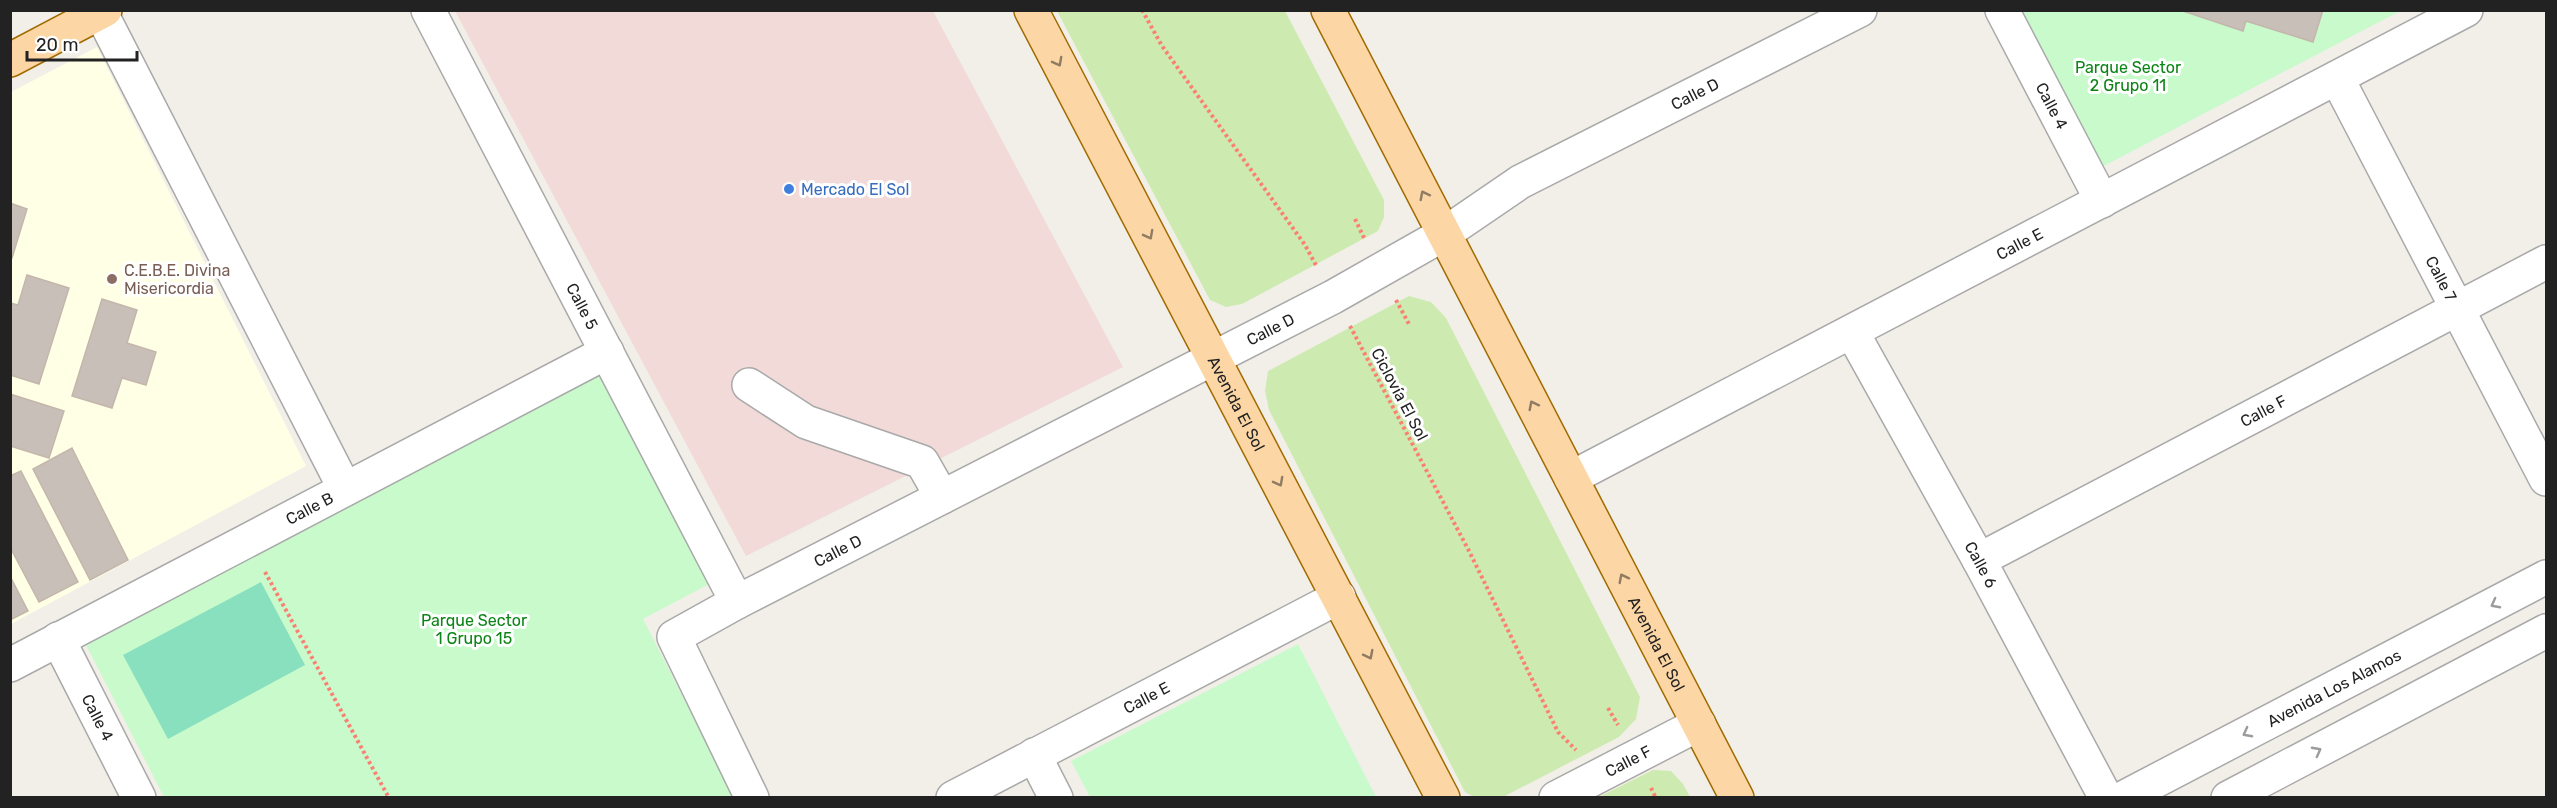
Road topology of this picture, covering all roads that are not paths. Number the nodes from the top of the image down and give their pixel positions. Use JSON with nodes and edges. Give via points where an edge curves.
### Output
{"nodes":[{"id":1,"x":428,"y":10,"type":"edge"},
{"id":2,"x":1031,"y":10,"type":"edge"},
{"id":3,"x":1329,"y":10,"type":"edge"},
{"id":4,"x":1860,"y":10,"type":"edge"},
{"id":5,"x":2002,"y":10,"type":"edge"},
{"id":6,"x":2466,"y":10,"type":"edge"},
{"id":7,"x":103,"y":12,"type":"edge"},
{"id":8,"x":10,"y":60,"type":"edge"},
{"id":9,"x":2337,"y":78,"type":"junction"},
{"id":10,"x":2102,"y":201,"type":"junction"},
{"id":11,"x":1444,"y":234,"type":"junction"},
{"id":12,"x":2547,"y":262,"type":"edge"},
{"id":13,"x":2457,"y":309,"type":"junction"},
{"id":14,"x":1852,"y":332,"type":"junction"},
{"id":15,"x":607,"y":352,"type":"junction"},
{"id":16,"x":1213,"y":358,"type":"junction"},
{"id":17,"x":749,"y":385,"type":"dead end"},
{"id":18,"x":1571,"y":478,"type":"junction"},
{"id":19,"x":2547,"y":479,"type":"edge"},
{"id":20,"x":345,"y":489,"type":"junction"},
{"id":21,"x":942,"y":497,"type":"junction"},
{"id":22,"x":1979,"y":560,"type":"junction"},
{"id":23,"x":2547,"y":577,"type":"edge"},
{"id":24,"x":1339,"y":597,"type":"junction"},
{"id":25,"x":737,"y":602,"type":"junction"},
{"id":26,"x":2547,"y":631,"type":"edge"},
{"id":27,"x":58,"y":639,"type":"junction"},
{"id":28,"x":10,"y":665,"type":"edge"},
{"id":29,"x":1698,"y":724,"type":"junction"},
{"id":30,"x":1034,"y":755,"type":"junction"},
{"id":31,"x":139,"y":798,"type":"edge"},
{"id":32,"x":752,"y":798,"type":"edge"},
{"id":33,"x":953,"y":798,"type":"edge"},
{"id":34,"x":1056,"y":798,"type":"edge"},
{"id":35,"x":1443,"y":798,"type":"edge"},
{"id":36,"x":1556,"y":798,"type":"edge"},
{"id":37,"x":1737,"y":798,"type":"edge"},
{"id":38,"x":2106,"y":798,"type":"edge"},
{"id":39,"x":2123,"y":798,"type":"edge"},
{"id":40,"x":2228,"y":798,"type":"edge"}],
"edges":[{"from":1,"to":15,"type":"street","name":"Calle 5"},
{"from":2,"to":16,"type":"main road","name":"Avenida El Sol","one_way":true},
{"from":11,"to":3,"type":"main road","name":"Avenida El Sol","one_way":true},
{"from":4,"to":11,"type":"street","name":"Calle D","via":[[1520,182]]},
{"from":5,"to":10,"type":"street","name":"Calle 4"},
{"from":6,"to":9,"type":"street","name":"Calle E"},
{"from":7,"to":8,"type":"main road"},
{"from":7,"to":20,"type":"street"},
{"from":9,"to":10,"type":"street","name":"Calle E"},
{"from":9,"to":13,"type":"street","name":"Calle 7"},
{"from":10,"to":14,"type":"street","name":"Calle E"},
{"from":11,"to":16,"type":"street","name":"Calle D","via":[[1333,297]]},
{"from":18,"to":11,"type":"main road","name":"Avenida El Sol","one_way":true},
{"from":12,"to":13,"type":"street","name":"Calle F"},
{"from":13,"to":19,"type":"street","name":"Calle 7"},
{"from":13,"to":22,"type":"street","name":"Calle F"},
{"from":14,"to":18,"type":"street","name":"Calle E"},
{"from":14,"to":22,"type":"street","name":"Calle 6"},
{"from":15,"to":20,"type":"street","name":"Calle B"},
{"from":15,"to":25,"type":"street","name":"Calle 5"},
{"from":16,"to":21,"type":"street","name":"Calle D"},
{"from":16,"to":24,"type":"main road","name":"Avenida El Sol","one_way":true},
{"from":17,"to":21,"type":"street","via":[[806,422],[922,462]]},
{"from":29,"to":18,"type":"main road","name":"Avenida El Sol","one_way":true},
{"from":20,"to":27,"type":"street","name":"Calle B"},
{"from":21,"to":25,"type":"street","name":"Calle D"},
{"from":22,"to":38,"type":"street","name":"Calle 6"},
{"from":23,"to":39,"type":"street","name":"Avenida Los Alamos","one_way":true},
{"from":24,"to":30,"type":"street","name":"Calle E"},
{"from":24,"to":35,"type":"main road","name":"Avenida El Sol","one_way":true},
{"from":25,"to":32,"type":"street","name":"Calle D","via":[[674,637]]},
{"from":40,"to":26,"type":"street","one_way":true},
{"from":27,"to":28,"type":"street","name":"Calle B"},
{"from":27,"to":31,"type":"street","name":"Calle 4"},
{"from":29,"to":36,"type":"street","name":"Calle F"},
{"from":29,"to":37,"type":"main road","name":"Avenida El Sol"},
{"from":30,"to":33,"type":"street","name":"Calle E"},
{"from":30,"to":34,"type":"street"}]}
